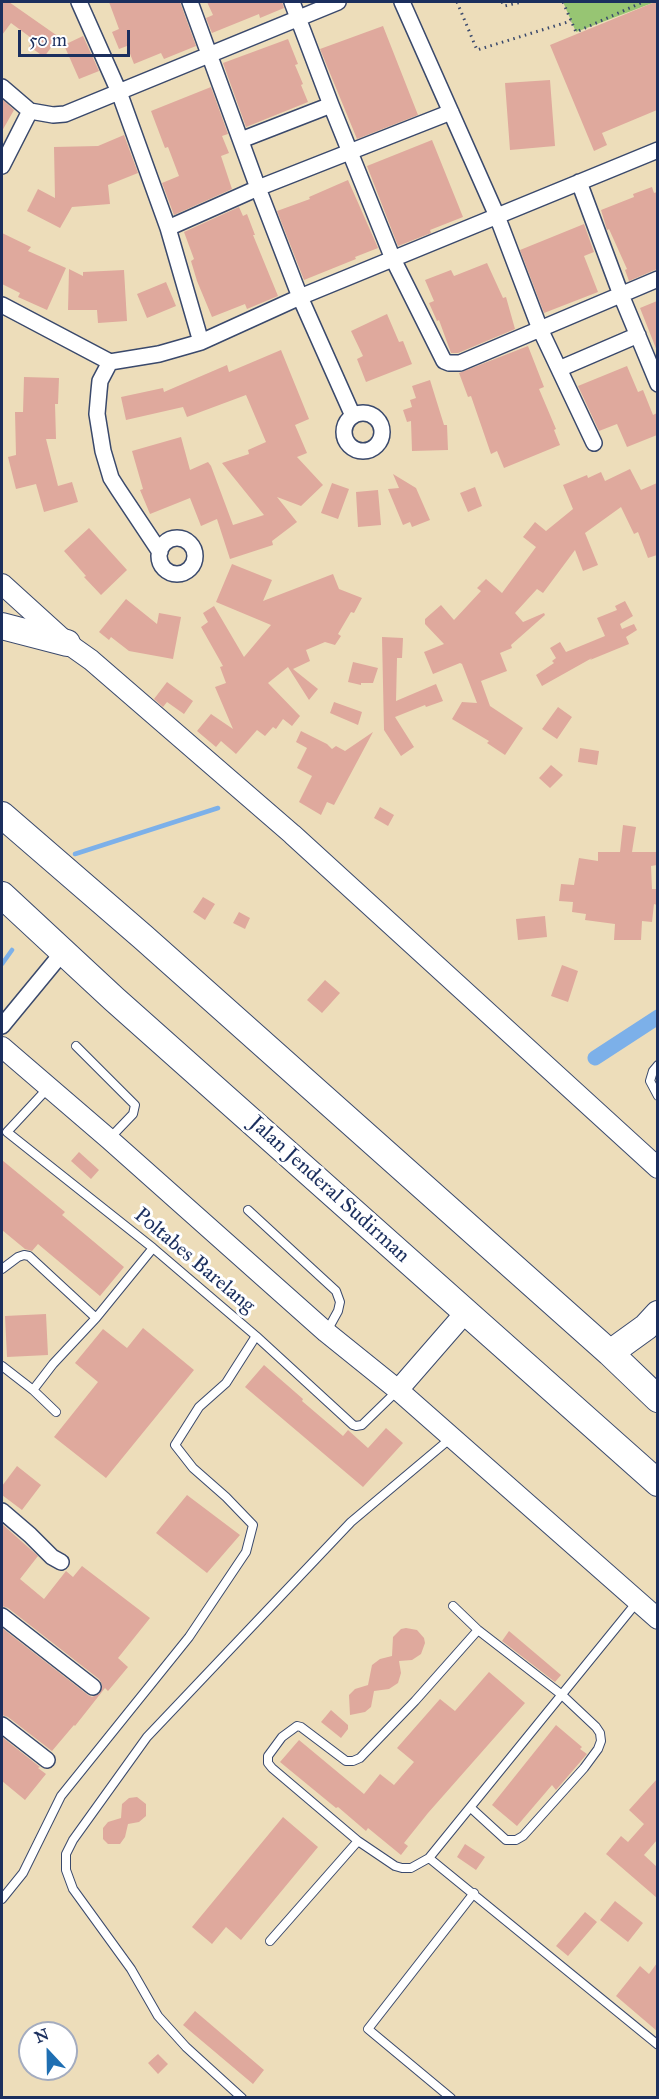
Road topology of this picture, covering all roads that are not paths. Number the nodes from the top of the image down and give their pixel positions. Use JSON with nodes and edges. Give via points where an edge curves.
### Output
{"nodes":[{"id":1,"x":79,"y":2,"type":"edge"},
{"id":2,"x":190,"y":2,"type":"edge"},
{"id":3,"x":292,"y":2,"type":"edge"},
{"id":4,"x":338,"y":2,"type":"edge"},
{"id":5,"x":402,"y":2,"type":"edge"},
{"id":6,"x":298,"y":19,"type":"junction"},
{"id":7,"x":210,"y":56,"type":"junction"},
{"id":8,"x":2,"y":87,"type":"edge"},
{"id":9,"x":119,"y":92,"type":"junction"},
{"id":10,"x":331,"y":105,"type":"junction"},
{"id":11,"x":30,"y":111,"type":"junction"},
{"id":12,"x":451,"y":112,"type":"junction"},
{"id":13,"x":241,"y":140,"type":"junction"},
{"id":14,"x":657,"y":150,"type":"edge"},
{"id":15,"x":350,"y":153,"type":"junction"},
{"id":16,"x":2,"y":166,"type":"edge"},
{"id":17,"x":579,"y":182,"type":"junction"},
{"id":18,"x":258,"y":188,"type":"junction"},
{"id":19,"x":497,"y":216,"type":"junction"},
{"id":20,"x":168,"y":228,"type":"junction"},
{"id":21,"x":393,"y":259,"type":"junction"},
{"id":22,"x":657,"y":279,"type":"edge"},
{"id":23,"x":621,"y":295,"type":"junction"},
{"id":24,"x":300,"y":297,"type":"junction"},
{"id":25,"x":2,"y":305,"type":"edge"},
{"id":26,"x":540,"y":329,"type":"junction"},
{"id":27,"x":638,"y":335,"type":"junction"},
{"id":28,"x":201,"y":342,"type":"junction"},
{"id":29,"x":110,"y":362,"type":"junction"},
{"id":30,"x":559,"y":369,"type":"junction"},
{"id":31,"x":657,"y":384,"type":"edge"},
{"id":32,"x":354,"y":416,"type":"dead end"},
{"id":33,"x":594,"y":443,"type":"dead end"},
{"id":34,"x":160,"y":552,"type":"dead end"},
{"id":35,"x":2,"y":584,"type":"edge"},
{"id":36,"x":2,"y":626,"type":"edge"},
{"id":37,"x":67,"y":643,"type":"junction"},
{"id":38,"x":2,"y":815,"type":"edge"},
{"id":39,"x":2,"y":895,"type":"edge"},
{"id":40,"x":63,"y":952,"type":"junction"},
{"id":41,"x":2,"y":1026,"type":"edge"},
{"id":42,"x":76,"y":1046,"type":"dead end"},
{"id":43,"x":2,"y":1047,"type":"edge"},
{"id":44,"x":657,"y":1065,"type":"edge"},
{"id":45,"x":48,"y":1087,"type":"junction"},
{"id":46,"x":657,"y":1096,"type":"edge"},
{"id":47,"x":4,"y":1132,"type":"edge"},
{"id":48,"x":109,"y":1139,"type":"junction"},
{"id":49,"x":657,"y":1168,"type":"edge"},
{"id":50,"x":249,"y":1210,"type":"dead end"},
{"id":51,"x":153,"y":1248,"type":"junction"},
{"id":52,"x":2,"y":1269,"type":"edge"},
{"id":53,"x":465,"y":1313,"type":"junction"},
{"id":54,"x":657,"y":1314,"type":"edge"},
{"id":55,"x":96,"y":1318,"type":"junction"},
{"id":56,"x":326,"y":1332,"type":"junction"},
{"id":57,"x":256,"y":1336,"type":"junction"},
{"id":58,"x":610,"y":1353,"type":"junction"},
{"id":59,"x":2,"y":1366,"type":"edge"},
{"id":60,"x":655,"y":1387,"type":"edge"},
{"id":61,"x":33,"y":1390,"type":"junction"},
{"id":62,"x":398,"y":1390,"type":"junction"},
{"id":63,"x":57,"y":1412,"type":"dead end"},
{"id":64,"x":451,"y":1438,"type":"junction"},
{"id":65,"x":657,"y":1483,"type":"edge"},
{"id":66,"x":2,"y":1511,"type":"edge"},
{"id":67,"x":61,"y":1562,"type":"dead end"},
{"id":68,"x":637,"y":1602,"type":"junction"},
{"id":69,"x":453,"y":1606,"type":"dead end"},
{"id":70,"x":2,"y":1616,"type":"edge"},
{"id":71,"x":657,"y":1619,"type":"edge"},
{"id":72,"x":478,"y":1630,"type":"junction"},
{"id":73,"x":93,"y":1687,"type":"dead end"},
{"id":74,"x":562,"y":1695,"type":"junction"},
{"id":75,"x":2,"y":1725,"type":"edge"},
{"id":76,"x":47,"y":1760,"type":"dead end"},
{"id":77,"x":471,"y":1809,"type":"junction"},
{"id":78,"x":358,"y":1841,"type":"junction"},
{"id":79,"x":429,"y":1858,"type":"junction"},
{"id":80,"x":474,"y":1893,"type":"junction"},
{"id":81,"x":2,"y":1899,"type":"edge"},
{"id":82,"x":270,"y":1941,"type":"dead end"},
{"id":83,"x":657,"y":2045,"type":"edge"},
{"id":84,"x":242,"y":2097,"type":"edge"},
{"id":85,"x":451,"y":2097,"type":"edge"}],
"edges":[{"from":1,"to":9,"type":"street"},
{"from":2,"to":7,"type":"street"},
{"from":3,"to":6,"type":"street"},
{"from":4,"to":6,"type":"street"},
{"from":5,"to":12,"type":"street"},
{"from":6,"to":7,"type":"street"},
{"from":6,"to":10,"type":"street"},
{"from":7,"to":9,"type":"street"},
{"from":7,"to":13,"type":"street"},
{"from":8,"to":11,"type":"street"},
{"from":9,"to":11,"type":"street","via":[[65,114]]},
{"from":9,"to":20,"type":"street"},
{"from":10,"to":13,"type":"street"},
{"from":10,"to":15,"type":"street"},
{"from":11,"to":16,"type":"street"},
{"from":12,"to":15,"type":"street"},
{"from":12,"to":19,"type":"street"},
{"from":13,"to":18,"type":"street"},
{"from":14,"to":17,"type":"street"},
{"from":15,"to":18,"type":"street"},
{"from":15,"to":21,"type":"street"},
{"from":17,"to":19,"type":"street"},
{"from":17,"to":23,"type":"street"},
{"from":18,"to":20,"type":"street"},
{"from":18,"to":24,"type":"street"},
{"from":19,"to":21,"type":"street"},
{"from":19,"to":26,"type":"street"},
{"from":20,"to":28,"type":"street"},
{"from":21,"to":24,"type":"street"},
{"from":21,"to":26,"type":"street","via":[[444,361],[460,363]]},
{"from":22,"to":23,"type":"street"},
{"from":23,"to":26,"type":"street"},
{"from":23,"to":27,"type":"street"},
{"from":24,"to":28,"type":"street"},
{"from":24,"to":32,"type":"street"},
{"from":25,"to":29,"type":"street"},
{"from":26,"to":30,"type":"street"},
{"from":27,"to":30,"type":"street"},
{"from":27,"to":31,"type":"street"},
{"from":28,"to":29,"type":"street"},
{"from":29,"to":34,"type":"street","via":[[99,391],[103,451],[111,478]]},
{"from":30,"to":33,"type":"street"},
{"from":35,"to":37,"type":"street"},
{"from":36,"to":37,"type":"highway"},
{"from":37,"to":49,"type":"street","via":[[292,834]]},
{"from":38,"to":58,"type":"highway"},
{"from":39,"to":40,"type":"highway","name":"Jalan Jenderal Sudirman"},
{"from":40,"to":41,"type":"street"},
{"from":40,"to":53,"type":"highway","name":"Jalan Jenderal Sudirman"},
{"from":42,"to":48,"type":"lane","via":[[135,1105],[133,1114]]},
{"from":43,"to":45,"type":"street"},
{"from":44,"to":46,"type":"lane","via":[[650,1081]]},
{"from":45,"to":47,"type":"lane","name":"Poltabes Barelang"},
{"from":45,"to":48,"type":"street"},
{"from":47,"to":51,"type":"lane","name":"Poltabes Barelang"},
{"from":48,"to":56,"type":"street"},
{"from":50,"to":56,"type":"lane","via":[[336,1291],[338,1311]]},
{"from":51,"to":55,"type":"lane"},
{"from":51,"to":57,"type":"lane","name":"Poltabes Barelang"},
{"from":52,"to":55,"type":"lane","via":[[18,1257],[29,1256]]},
{"from":53,"to":62,"type":"street"},
{"from":53,"to":65,"type":"highway","name":"Jalan Jenderal Sudirman"},
{"from":54,"to":58,"type":"highway"},
{"from":55,"to":61,"type":"lane"},
{"from":56,"to":62,"type":"street"},
{"from":57,"to":62,"type":"lane","name":"Poltabes Barelang","via":[[356,1426],[362,1425]]},
{"from":57,"to":81,"type":"lane","via":[[226,1383],[199,1407],[176,1445],[193,1468],[253,1525],[246,1552],[189,1637],[61,1796],[23,1873]]},
{"from":58,"to":60,"type":"highway"},
{"from":59,"to":61,"type":"lane"},
{"from":61,"to":63,"type":"lane"},
{"from":62,"to":64,"type":"street"},
{"from":64,"to":68,"type":"street"},
{"from":64,"to":84,"type":"lane","via":[[351,1522],[147,1737],[66,1854],[72,1889],[131,1969],[158,2016]]},
{"from":66,"to":67,"type":"street"},
{"from":68,"to":71,"type":"street"},
{"from":68,"to":74,"type":"lane"},
{"from":69,"to":72,"type":"lane"},
{"from":70,"to":73,"type":"street"},
{"from":72,"to":74,"type":"lane"},
{"from":72,"to":78,"type":"lane","via":[[360,1758],[346,1761],[297,1726],[282,1737],[268,1756],[272,1768]]},
{"from":74,"to":77,"type":"lane"},
{"from":74,"to":77,"type":"lane","via":[[600,1733],[598,1749],[584,1768],[516,1840],[506,1840]]},
{"from":75,"to":76,"type":"street"},
{"from":77,"to":79,"type":"lane"},
{"from":78,"to":79,"type":"lane","via":[[402,1868],[411,1868]]},
{"from":78,"to":82,"type":"lane"},
{"from":79,"to":80,"type":"lane"},
{"from":80,"to":83,"type":"lane"},
{"from":80,"to":85,"type":"lane","via":[[368,2029]]}]}
